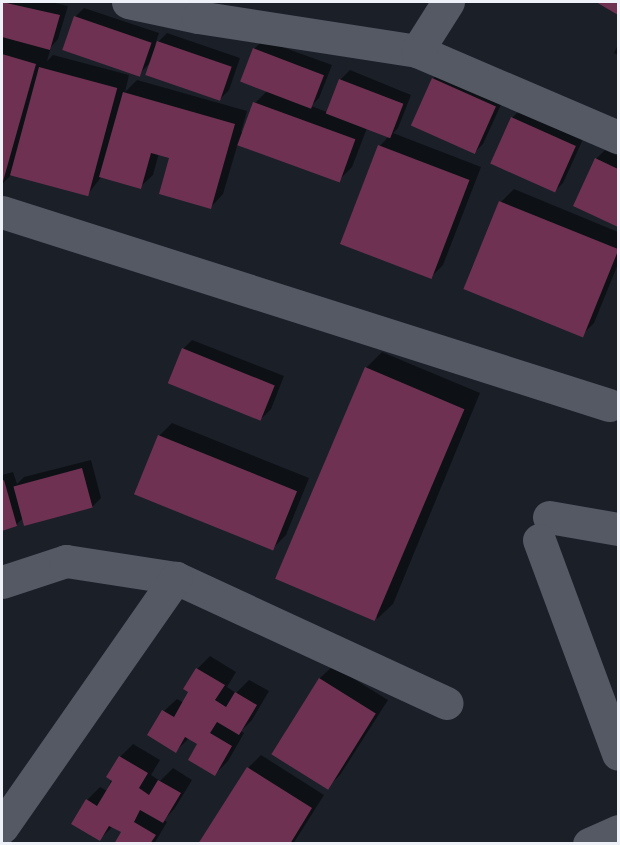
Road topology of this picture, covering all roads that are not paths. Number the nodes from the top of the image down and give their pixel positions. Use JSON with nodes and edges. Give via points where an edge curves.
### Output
{"nodes":[{"id":1,"x":128,"y":2,"type":"edge"},
{"id":2,"x":448,"y":2,"type":"edge"},
{"id":3,"x":201,"y":9,"type":"edge"},
{"id":4,"x":417,"y":51,"type":"junction"},
{"id":5,"x":618,"y":137,"type":"edge"},
{"id":6,"x":2,"y":212,"type":"edge"},
{"id":7,"x":609,"y":405,"type":"dead end"},
{"id":8,"x":618,"y":530,"type":"edge"},
{"id":9,"x":176,"y":578,"type":"junction"},
{"id":10,"x":2,"y":582,"type":"edge"},
{"id":11,"x":447,"y":703,"type":"dead end"},
{"id":12,"x":618,"y":754,"type":"edge"},
{"id":13,"x":2,"y":827,"type":"edge"},
{"id":14,"x":618,"y":831,"type":"edge"},
{"id":15,"x":589,"y":843,"type":"edge"}],
"edges":[{"from":1,"to":3,"type":"street"},
{"from":2,"to":4,"type":"street"},
{"from":3,"to":4,"type":"street"},
{"from":4,"to":5,"type":"street"},
{"from":6,"to":7,"type":"street"},
{"from":8,"to":12,"type":"street","via":[[544,528]]},
{"from":9,"to":10,"type":"street","via":[[66,561]]},
{"from":9,"to":11,"type":"street"},
{"from":9,"to":13,"type":"street"},
{"from":14,"to":15,"type":"street"}]}
